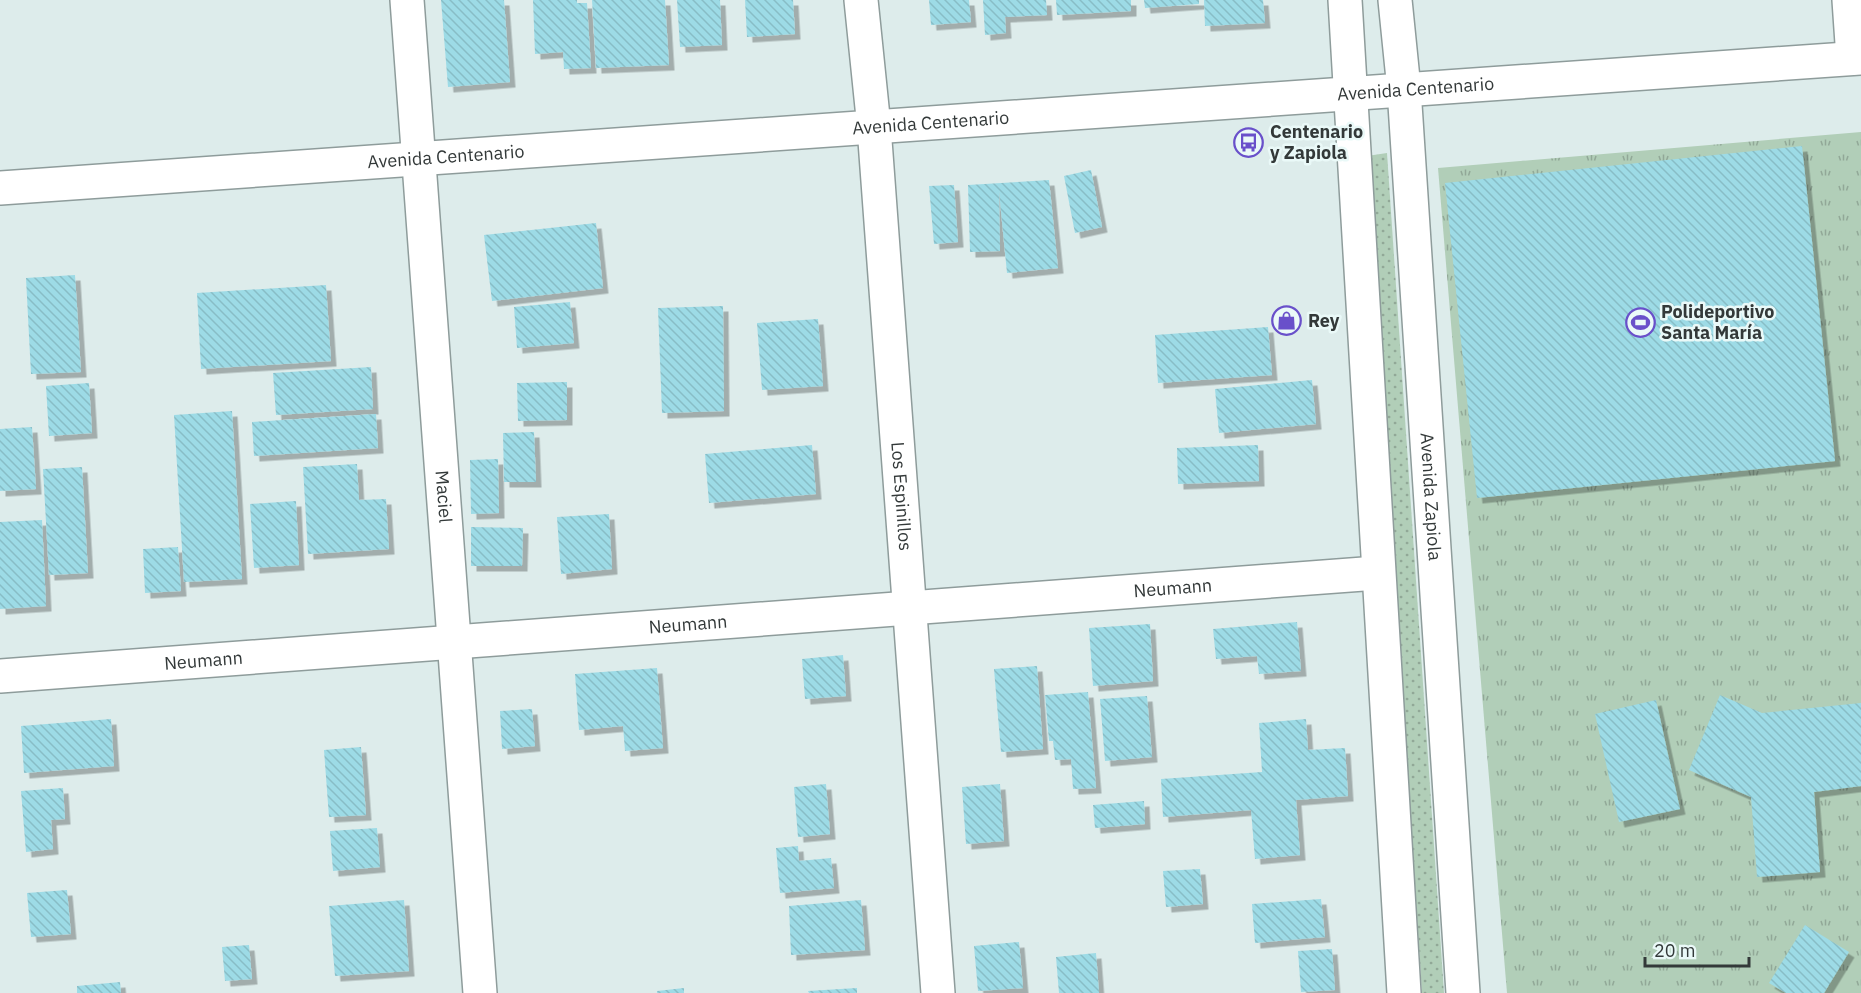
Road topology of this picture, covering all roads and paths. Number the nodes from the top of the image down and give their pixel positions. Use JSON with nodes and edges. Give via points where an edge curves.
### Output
{"nodes":[{"id":1,"x":407,"y":0,"type":"edge"},
{"id":2,"x":861,"y":0,"type":"edge"},
{"id":3,"x":1345,"y":0,"type":"edge"},
{"id":4,"x":1395,"y":0,"type":"edge"},
{"id":5,"x":1850,"y":0,"type":"edge"},
{"id":6,"x":1857,"y":58,"type":"edge"},
{"id":7,"x":1404,"y":88,"type":"junction"},
{"id":8,"x":1351,"y":92,"type":"junction"},
{"id":9,"x":874,"y":127,"type":"junction"},
{"id":10,"x":418,"y":159,"type":"junction"},
{"id":11,"x":0,"y":189,"type":"edge"},
{"id":12,"x":1377,"y":573,"type":"junction"},
{"id":13,"x":910,"y":608,"type":"junction"},
{"id":14,"x":454,"y":642,"type":"junction"},
{"id":15,"x":0,"y":676,"type":"edge"},
{"id":16,"x":480,"y":993,"type":"edge"},
{"id":17,"x":938,"y":993,"type":"edge"},
{"id":18,"x":1404,"y":993,"type":"edge"},
{"id":19,"x":1463,"y":993,"type":"edge"}],
"edges":[{"from":1,"to":10,"type":"main road","name":"Maciel"},
{"from":2,"to":9,"type":"main road","name":"Los Espinillos"},
{"from":3,"to":8,"type":"main road"},
{"from":4,"to":7,"type":"main road","name":"Avenida Zapiola"},
{"from":5,"to":6,"type":"main road"},
{"from":6,"to":7,"type":"main road","name":"Avenida Centenario"},
{"from":7,"to":8,"type":"main road","name":"Avenida Centenario"},
{"from":7,"to":19,"type":"main road","name":"Avenida Zapiola"},
{"from":8,"to":9,"type":"main road","name":"Avenida Centenario"},
{"from":8,"to":12,"type":"main road"},
{"from":9,"to":10,"type":"main road","name":"Avenida Centenario"},
{"from":9,"to":13,"type":"main road","name":"Los Espinillos"},
{"from":10,"to":11,"type":"main road","name":"Avenida Centenario"},
{"from":10,"to":14,"type":"main road","name":"Maciel"},
{"from":12,"to":13,"type":"main road","name":"Neumann"},
{"from":12,"to":18,"type":"main road"},
{"from":13,"to":14,"type":"main road","name":"Neumann"},
{"from":13,"to":17,"type":"main road","name":"Los Espinillos"},
{"from":14,"to":15,"type":"main road","name":"Neumann"},
{"from":14,"to":16,"type":"main road","name":"Maciel"}]}
